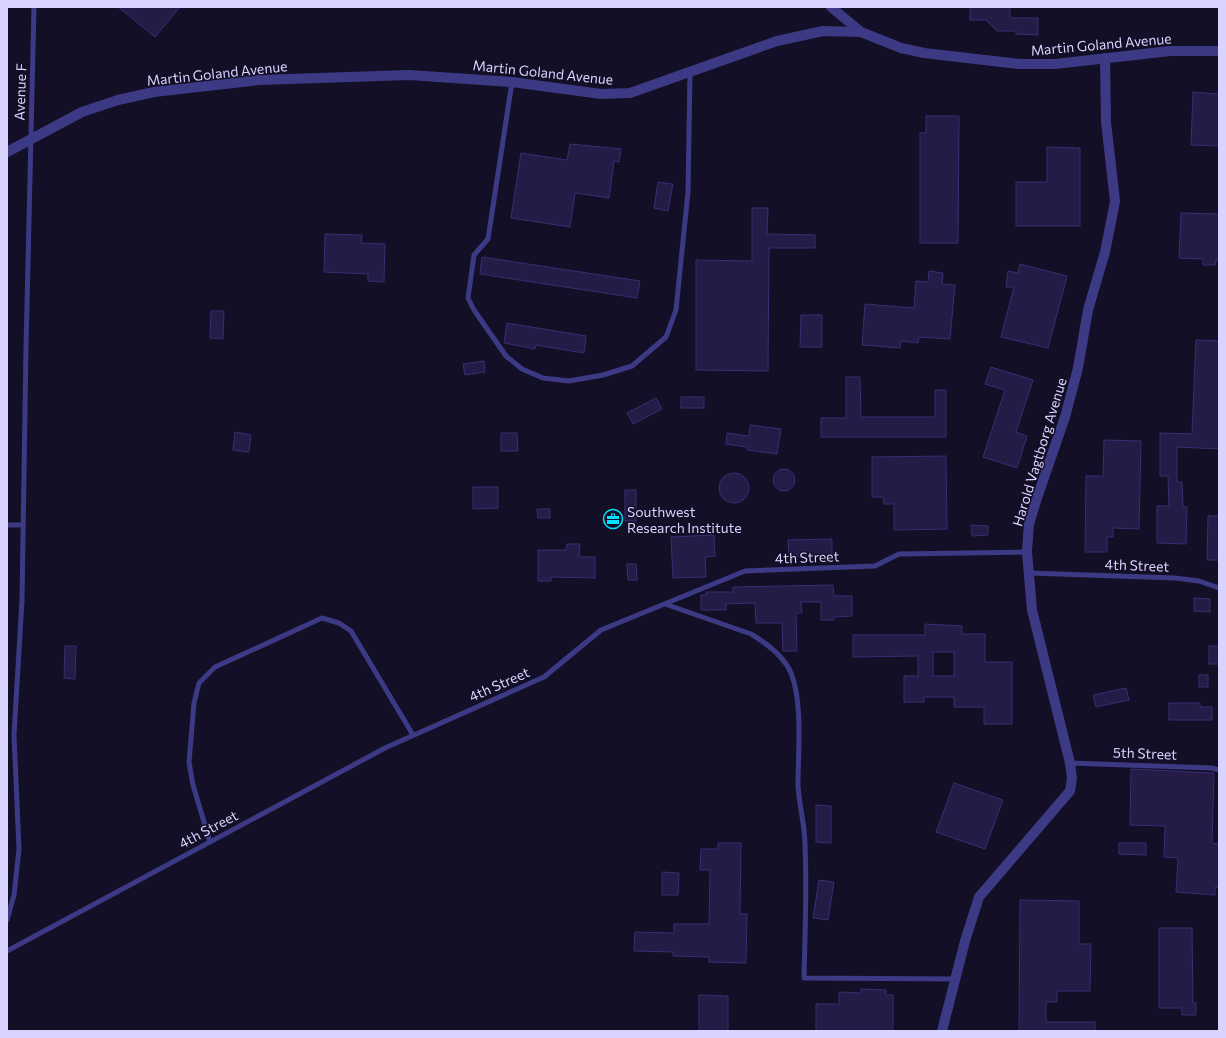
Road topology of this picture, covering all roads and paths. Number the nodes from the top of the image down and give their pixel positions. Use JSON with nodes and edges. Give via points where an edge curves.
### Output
{"nodes":[{"id":1,"x":34,"y":7,"type":"edge"},
{"id":2,"x":831,"y":7,"type":"edge"},
{"id":3,"x":861,"y":32,"type":"junction"},
{"id":4,"x":1219,"y":51,"type":"edge"},
{"id":5,"x":1105,"y":58,"type":"junction"},
{"id":6,"x":690,"y":73,"type":"junction"},
{"id":7,"x":512,"y":82,"type":"junction"},
{"id":8,"x":30,"y":138,"type":"junction"},
{"id":9,"x":7,"y":152,"type":"edge"},
{"id":10,"x":7,"y":525,"type":"edge"},
{"id":11,"x":23,"y":525,"type":"junction"},
{"id":12,"x":1027,"y":552,"type":"junction"},
{"id":13,"x":1029,"y":572,"type":"junction"},
{"id":14,"x":1219,"y":588,"type":"edge"},
{"id":15,"x":665,"y":604,"type":"junction"},
{"id":16,"x":413,"y":735,"type":"junction"},
{"id":17,"x":1070,"y":763,"type":"junction"},
{"id":18,"x":1219,"y":770,"type":"edge"},
{"id":19,"x":210,"y":842,"type":"junction"},
{"id":20,"x":7,"y":920,"type":"edge"},
{"id":21,"x":7,"y":951,"type":"edge"},
{"id":22,"x":955,"y":979,"type":"junction"},
{"id":23,"x":942,"y":1031,"type":"edge"}],
"edges":[{"from":1,"to":8,"type":"lane","name":"Avenue F"},
{"from":2,"to":3,"type":"street"},
{"from":3,"to":5,"type":"street","name":"Martin Goland Avenue","via":[[901,48],[959,58],[1019,64],[1055,64]]},
{"from":3,"to":6,"type":"street","name":"Martin Goland Avenue","via":[[823,31],[777,41]]},
{"from":4,"to":5,"type":"street","name":"Martin Goland Avenue","via":[[1170,51]]},
{"from":5,"to":12,"type":"street","name":"Harold Vagtborg Avenue","via":[[1106,122],[1114,201],[1112,217],[1088,310],[1065,417],[1029,524]]},
{"from":6,"to":7,"type":"street","name":"Martin Goland Avenue","via":[[630,94],[601,94]]},
{"from":6,"to":7,"type":"lane","via":[[688,192],[676,310],[666,337],[632,366],[569,381],[543,378],[522,369],[506,356],[468,298],[474,255],[488,239]]},
{"from":7,"to":8,"type":"street","name":"Martin Goland Avenue","via":[[409,75],[350,76],[259,80],[154,92],[82,112]]},
{"from":8,"to":9,"type":"street","name":"Martin Goland Avenue"},
{"from":8,"to":11,"type":"lane","name":"Avenue F"},
{"from":10,"to":11,"type":"lane"},
{"from":11,"to":20,"type":"lane","name":"Avenue F","via":[[22,600],[14,735],[19,849],[14,895]]},
{"from":12,"to":13,"type":"street","name":"Harold Vagtborg Avenue"},
{"from":12,"to":15,"type":"lane","name":"4th Street","via":[[899,554],[875,566],[744,571]]},
{"from":13,"to":14,"type":"lane","name":"4th Street","via":[[1175,578],[1199,581]]},
{"from":13,"to":17,"type":"street","name":"Harold Vagtborg Avenue","via":[[1032,610]]},
{"from":15,"to":16,"type":"lane","name":"4th Street","via":[[601,630],[544,677]]},
{"from":15,"to":22,"type":"lane","via":[[751,634],[782,659],[791,672],[796,686],[798,787],[805,843],[804,978]]},
{"from":16,"to":19,"type":"lane","name":"4th Street"},
{"from":16,"to":19,"type":"lane","via":[[351,631],[339,623],[322,618],[215,667],[198,683],[189,762]]},
{"from":17,"to":18,"type":"lane","name":"5th Street"},
{"from":17,"to":22,"type":"street","name":"Harold Vagtborg Avenue","via":[[1070,791],[979,897]]},
{"from":19,"to":21,"type":"lane","name":"4th Street"},
{"from":22,"to":23,"type":"street","name":"Harold Vagtborg Avenue"}]}
